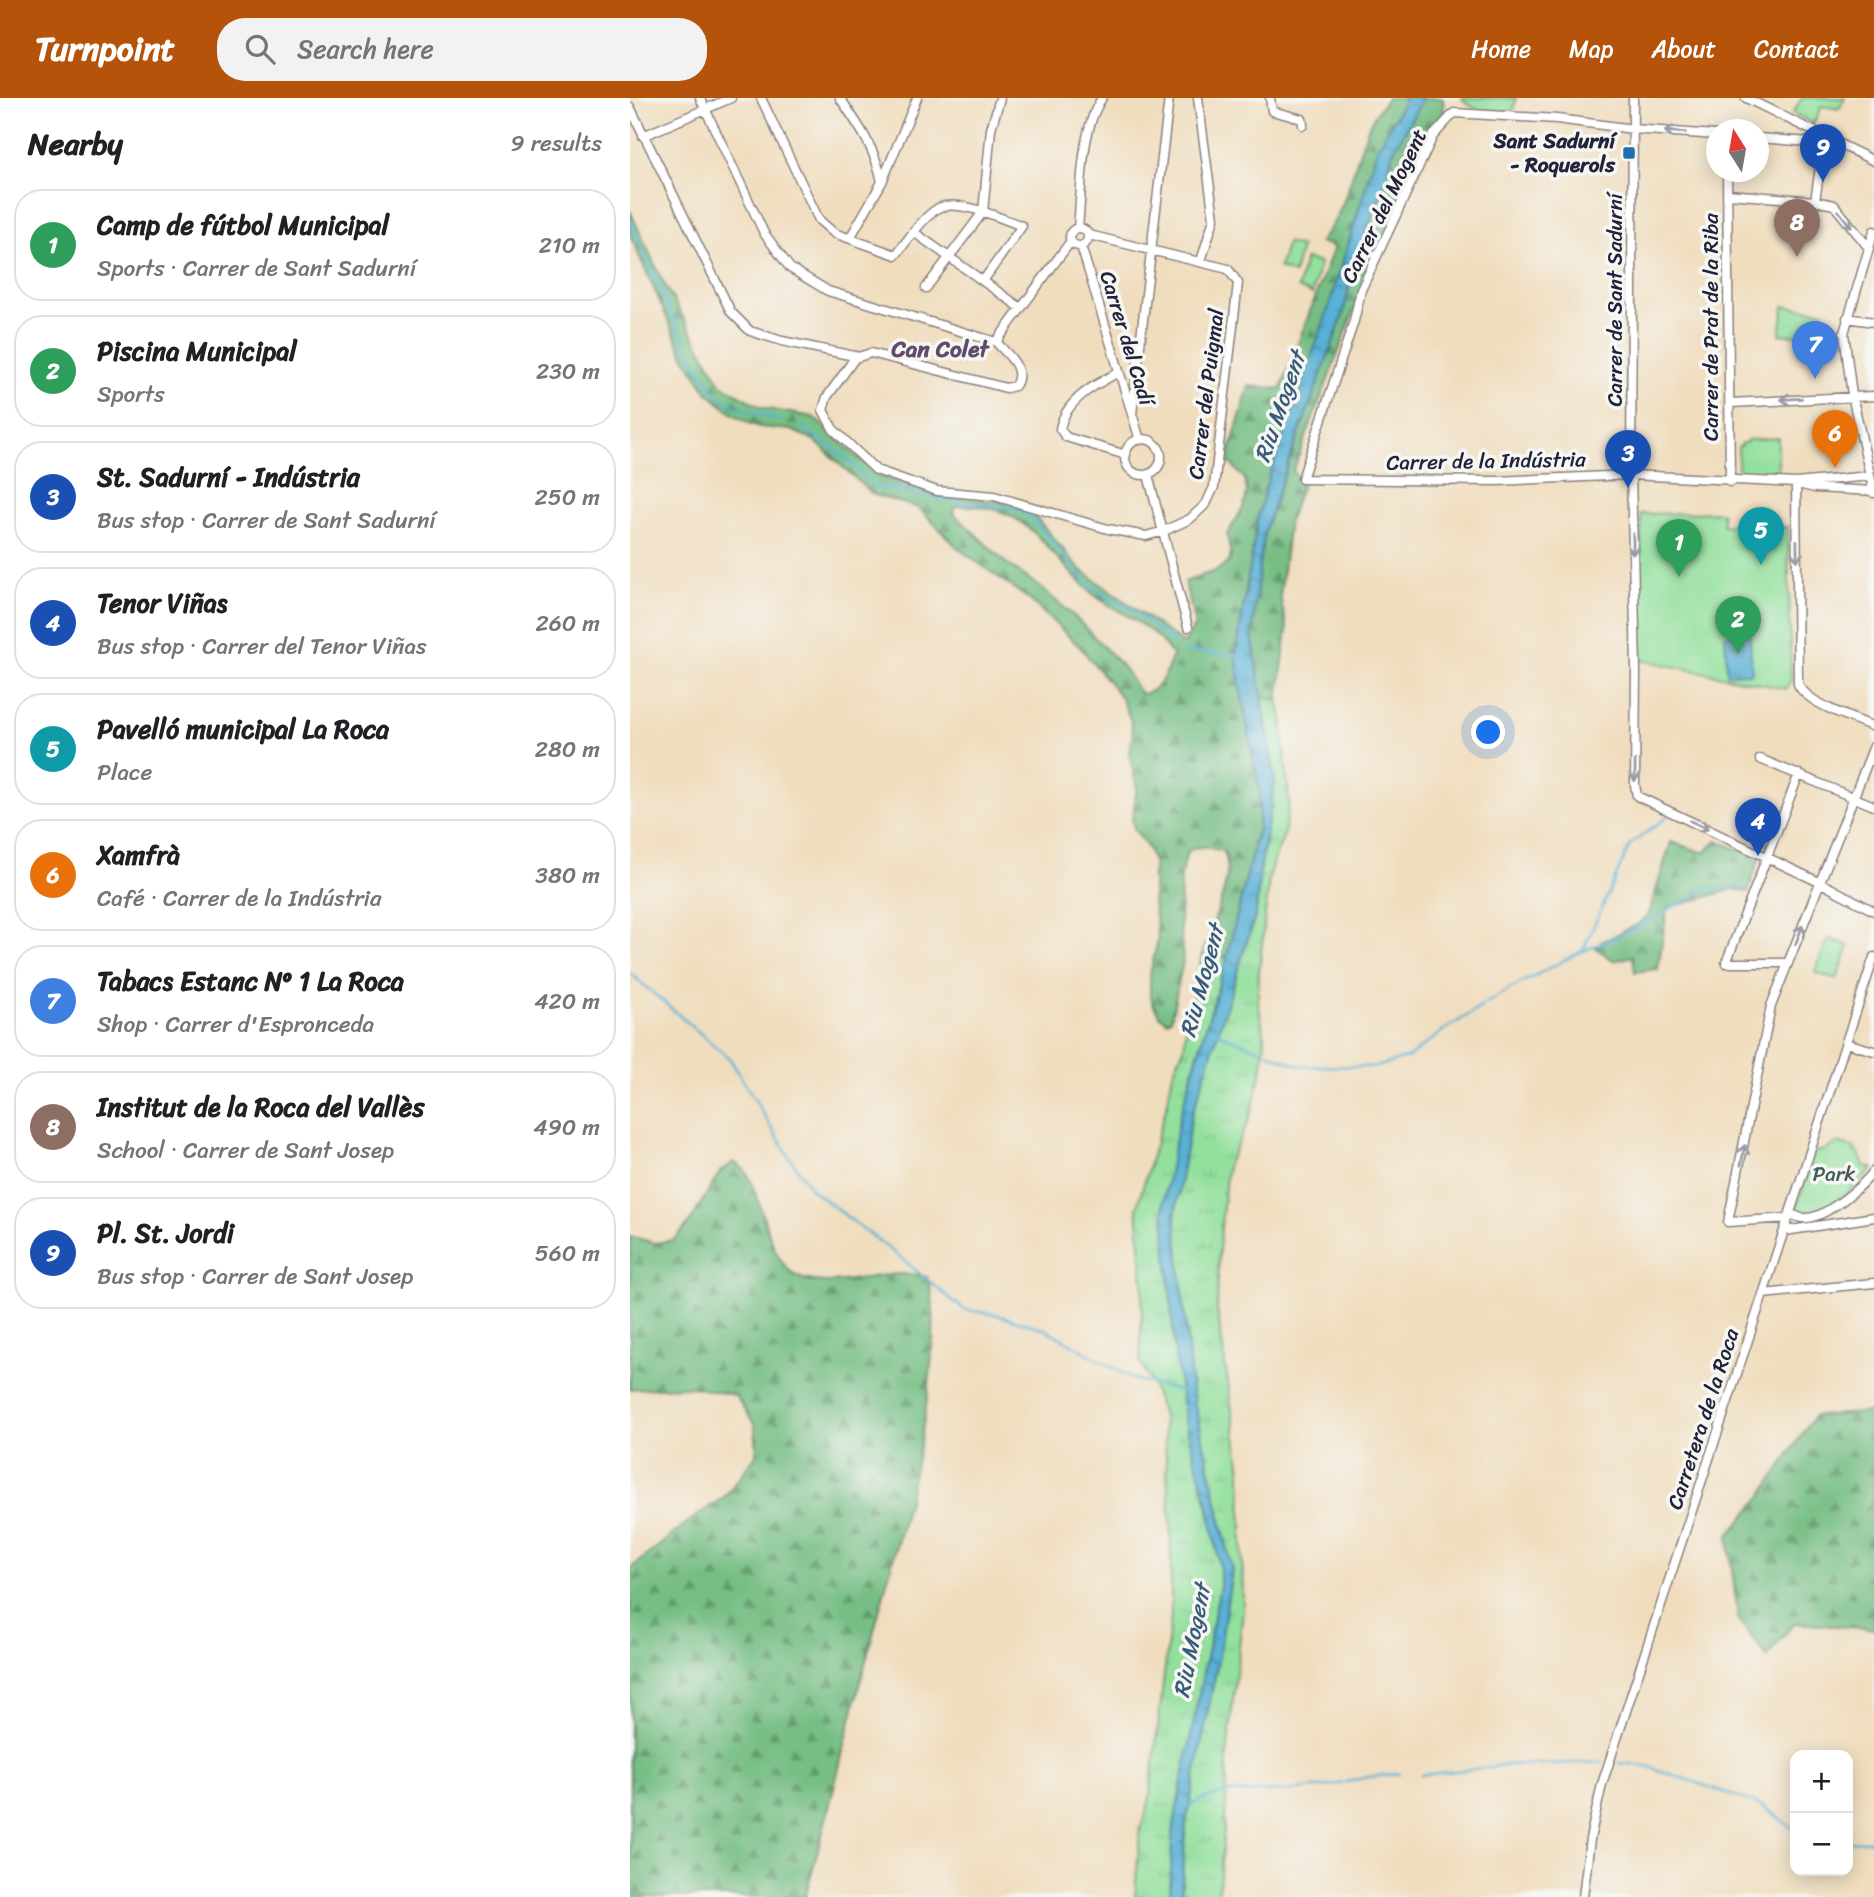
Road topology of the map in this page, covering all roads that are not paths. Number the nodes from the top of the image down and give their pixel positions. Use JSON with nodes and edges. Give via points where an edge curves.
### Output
{"nodes":[{"id":1,"x":700,"y":98,"type":"edge"},
{"id":2,"x":731,"y":98,"type":"edge"},
{"id":3,"x":761,"y":98,"type":"edge"},
{"id":4,"x":840,"y":98,"type":"edge"},
{"id":5,"x":917,"y":98,"type":"edge"},
{"id":6,"x":1000,"y":98,"type":"edge"},
{"id":7,"x":1102,"y":98,"type":"edge"},
{"id":8,"x":1169,"y":98,"type":"edge"},
{"id":9,"x":1198,"y":98,"type":"edge"},
{"id":10,"x":1270,"y":98,"type":"edge"},
{"id":11,"x":1633,"y":98,"type":"edge"},
{"id":12,"x":1746,"y":98,"type":"edge"},
{"id":13,"x":630,"y":107,"type":"edge"},
{"id":14,"x":705,"y":109,"type":"junction"},
{"id":15,"x":1303,"y":125,"type":"dead end"},
{"id":16,"x":1633,"y":129,"type":"junction"},
{"id":17,"x":1706,"y":134,"type":"edge"},
{"id":18,"x":643,"y":136,"type":"junction"},
{"id":19,"x":1769,"y":138,"type":"edge"},
{"id":20,"x":1824,"y":140,"type":"junction"},
{"id":21,"x":1874,"y":161,"type":"edge"},
{"id":22,"x":882,"y":182,"type":"junction"},
{"id":23,"x":1727,"y":182,"type":"edge"},
{"id":24,"x":1728,"y":194,"type":"junction"},
{"id":25,"x":1815,"y":201,"type":"junction"},
{"id":26,"x":983,"y":212,"type":"junction"},
{"id":27,"x":1078,"y":228,"type":"junction"},
{"id":28,"x":1874,"y":231,"type":"edge"},
{"id":29,"x":915,"y":233,"type":"junction"},
{"id":30,"x":1089,"y":235,"type":"junction"},
{"id":31,"x":850,"y":239,"type":"junction"},
{"id":32,"x":1071,"y":241,"type":"junction"},
{"id":33,"x":1081,"y":246,"type":"junction"},
{"id":34,"x":1869,"y":248,"type":"junction"},
{"id":35,"x":1153,"y":250,"type":"junction"},
{"id":36,"x":950,"y":257,"type":"junction"},
{"id":37,"x":1201,"y":261,"type":"junction"},
{"id":38,"x":983,"y":281,"type":"junction"},
{"id":39,"x":926,"y":288,"type":"dead end"},
{"id":40,"x":1021,"y":308,"type":"junction"},
{"id":41,"x":1847,"y":318,"type":"junction"},
{"id":42,"x":1874,"y":322,"type":"edge"},
{"id":43,"x":996,"y":342,"type":"junction"},
{"id":44,"x":859,"y":357,"type":"junction"},
{"id":45,"x":1119,"y":372,"type":"junction"},
{"id":46,"x":1852,"y":396,"type":"junction"},
{"id":47,"x":1874,"y":396,"type":"edge"},
{"id":48,"x":1730,"y":403,"type":"junction"},
{"id":49,"x":1132,"y":414,"type":"junction"},
{"id":50,"x":1140,"y":440,"type":"junction"},
{"id":51,"x":1126,"y":455,"type":"junction"},
{"id":52,"x":1871,"y":464,"type":"edge"},
{"id":53,"x":1147,"y":474,"type":"junction"},
{"id":54,"x":1632,"y":475,"type":"junction"},
{"id":55,"x":1869,"y":476,"type":"junction"},
{"id":56,"x":1302,"y":479,"type":"joint"},
{"id":57,"x":1730,"y":482,"type":"junction"},
{"id":58,"x":1796,"y":483,"type":"junction"},
{"id":59,"x":1874,"y":492,"type":"edge"},
{"id":60,"x":1164,"y":531,"type":"junction"},
{"id":61,"x":1188,"y":627,"type":"dead end"},
{"id":62,"x":1874,"y":727,"type":"edge"},
{"id":63,"x":1874,"y":746,"type":"edge"},
{"id":64,"x":1760,"y":759,"type":"dead end"},
{"id":65,"x":1798,"y":774,"type":"junction"},
{"id":66,"x":1853,"y":798,"type":"junction"},
{"id":67,"x":1874,"y":806,"type":"edge"},
{"id":68,"x":1767,"y":857,"type":"junction"},
{"id":69,"x":1819,"y":882,"type":"junction"},
{"id":70,"x":1874,"y":911,"type":"edge"},
{"id":71,"x":1874,"y":957,"type":"edge"},
{"id":72,"x":1788,"y":962,"type":"junction"},
{"id":73,"x":1846,"y":1043,"type":"junction"},
{"id":74,"x":1874,"y":1051,"type":"edge"},
{"id":75,"x":1874,"y":1171,"type":"edge"},
{"id":76,"x":1823,"y":1212,"type":"junction"},
{"id":77,"x":1790,"y":1216,"type":"junction"},
{"id":78,"x":1874,"y":1217,"type":"edge"},
{"id":79,"x":1826,"y":1224,"type":"junction"},
{"id":80,"x":1785,"y":1231,"type":"junction"},
{"id":81,"x":1874,"y":1283,"type":"edge"},
{"id":82,"x":1763,"y":1294,"type":"junction"},
{"id":83,"x":1583,"y":1897,"type":"edge"}],
"edges":[{"from":1,"to":14,"type":"street"},
{"from":2,"to":14,"type":"street"},
{"from":3,"to":31,"type":"street","via":[[819,220]]},
{"from":4,"to":22,"type":"street","via":[[866,138]]},
{"from":5,"to":22,"type":"street"},
{"from":6,"to":26,"type":"street","via":[[991,129]]},
{"from":7,"to":27,"type":"street","via":[[1087,139]]},
{"from":8,"to":35,"type":"street"},
{"from":9,"to":37,"type":"street","via":[[1214,219]]},
{"from":10,"to":15,"type":"street","via":[[1272,111],[1302,119]]},
{"from":11,"to":16,"type":"street","name":"Carrer de Sant Sadurní"},
{"from":12,"to":20,"type":"street"},
{"from":13,"to":18,"type":"street"},
{"from":14,"to":18,"type":"street"},
{"from":14,"to":43,"type":"street","via":[[765,233],[790,268],[828,291]]},
{"from":17,"to":16,"type":"street","one_way":true},
{"from":16,"to":54,"type":"street","name":"Carrer de Sant Sadurní"},
{"from":16,"to":56,"type":"street","name":"Carrer del Mogent","via":[[1454,113],[1433,136],[1361,290]]},
{"from":18,"to":44,"type":"street","via":[[731,312],[750,331]]},
{"from":19,"to":20,"type":"street"},
{"from":20,"to":21,"type":"street"},
{"from":20,"to":25,"type":"street"},
{"from":22,"to":31,"type":"street"},
{"from":23,"to":24,"type":"street","name":"Carrer de Prat de la Riba"},
{"from":24,"to":25,"type":"street"},
{"from":24,"to":48,"type":"street","name":"Carrer de Prat de la Riba"},
{"from":25,"to":34,"type":"street","one_way":true,"via":[[1834,205]]},
{"from":26,"to":29,"type":"street","via":[[949,204],[935,209]]},
{"from":26,"to":36,"type":"street"},
{"from":26,"to":38,"type":"street","via":[[1022,226]]},
{"from":27,"to":30,"type":"street"},
{"from":27,"to":32,"type":"street","via":[[1071,233]]},
{"from":28,"to":34,"type":"street"},
{"from":29,"to":31,"type":"street","via":[[896,255]]},
{"from":29,"to":36,"type":"street"},
{"from":30,"to":33,"type":"street"},
{"from":30,"to":35,"type":"street","name":"Carrer del Puigmal"},
{"from":32,"to":33,"type":"street"},
{"from":32,"to":40,"type":"street"},
{"from":33,"to":45,"type":"street","name":"Carrer del Cadí"},
{"from":34,"to":41,"type":"street"},
{"from":35,"to":37,"type":"street","name":"Carrer del Puigmal"},
{"from":35,"to":49,"type":"street"},
{"from":36,"to":38,"type":"street"},
{"from":36,"to":39,"type":"street"},
{"from":37,"to":60,"type":"street","name":"Carrer del Puigmal","via":[[1228,269],[1238,283],[1213,487],[1198,512]]},
{"from":38,"to":40,"type":"street"},
{"from":40,"to":43,"type":"street"},
{"from":41,"to":42,"type":"street"},
{"from":41,"to":46,"type":"street","via":[[1844,333]]},
{"from":43,"to":44,"type":"street","via":[[1019,369],[1015,386],[1006,388],[871,353]]},
{"from":44,"to":60,"type":"street","name":"Carrer del Puigmal","via":[[827,397],[823,410],[833,429],[876,470],[937,491],[994,496],[1108,529],[1146,536]]},
{"from":45,"to":49,"type":"street","name":"Carrer del Cadí"},
{"from":45,"to":51,"type":"street","via":[[1078,398],[1061,420],[1060,429],[1066,437]]},
{"from":46,"to":47,"type":"street"},
{"from":46,"to":48,"type":"street","one_way":true},
{"from":46,"to":52,"type":"street"},
{"from":48,"to":57,"type":"street","name":"Carrer de Prat de la Riba"},
{"from":49,"to":50,"type":"street","name":"Carrer del Cadí"},
{"from":50,"to":51,"type":"street","via":[[1129,446]]},
{"from":50,"to":53,"type":"street","via":[[1156,445],[1161,456],[1156,470]]},
{"from":51,"to":53,"type":"street","via":[[1134,473]]},
{"from":52,"to":55,"type":"street"},
{"from":53,"to":60,"type":"street"},
{"from":54,"to":56,"type":"street","name":"Carrer de la Indústria","via":[[1496,481]]},
{"from":54,"to":57,"type":"street","name":"Carrer de la Indústria"},
{"from":54,"to":68,"type":"street","name":"Carrer de Sant Sadurní","one_way":true,"via":[[1637,796]]},
{"from":55,"to":58,"type":"street","name":"Carrer de la Indústria"},
{"from":55,"to":59,"type":"street"},
{"from":57,"to":58,"type":"street","name":"Carrer de la Indústria"},
{"from":58,"to":59,"type":"street","name":"Carrer de la Indústria"},
{"from":58,"to":62,"type":"street","one_way":true,"via":[[1798,684],[1816,701]]},
{"from":60,"to":61,"type":"street"},
{"from":63,"to":66,"type":"street"},
{"from":64,"to":65,"type":"street"},
{"from":65,"to":66,"type":"street"},
{"from":65,"to":68,"type":"street"},
{"from":66,"to":67,"type":"street"},
{"from":66,"to":69,"type":"street"},
{"from":68,"to":69,"type":"street"},
{"from":68,"to":72,"type":"street","via":[[1726,962]]},
{"from":69,"to":70,"type":"street"},
{"from":72,"to":69,"type":"street","one_way":true},
{"from":71,"to":73,"type":"street","name":"Carretera de la Roca"},
{"from":77,"to":72,"type":"street","one_way":true,"via":[[1728,1222],[1771,1006]]},
{"from":73,"to":74,"type":"street"},
{"from":73,"to":77,"type":"street","name":"Carretera de la Roca"},
{"from":75,"to":76,"type":"street","via":[[1865,1183]]},
{"from":76,"to":77,"type":"street","via":[[1804,1219]]},
{"from":76,"to":79,"type":"street"},
{"from":77,"to":80,"type":"street","name":"Carretera de la Roca"},
{"from":78,"to":79,"type":"street"},
{"from":79,"to":80,"type":"street"},
{"from":80,"to":82,"type":"street","name":"Carretera de la Roca"},
{"from":81,"to":82,"type":"street"},
{"from":82,"to":83,"type":"street","name":"Carretera de la Roca","via":[[1602,1784]]}]}
